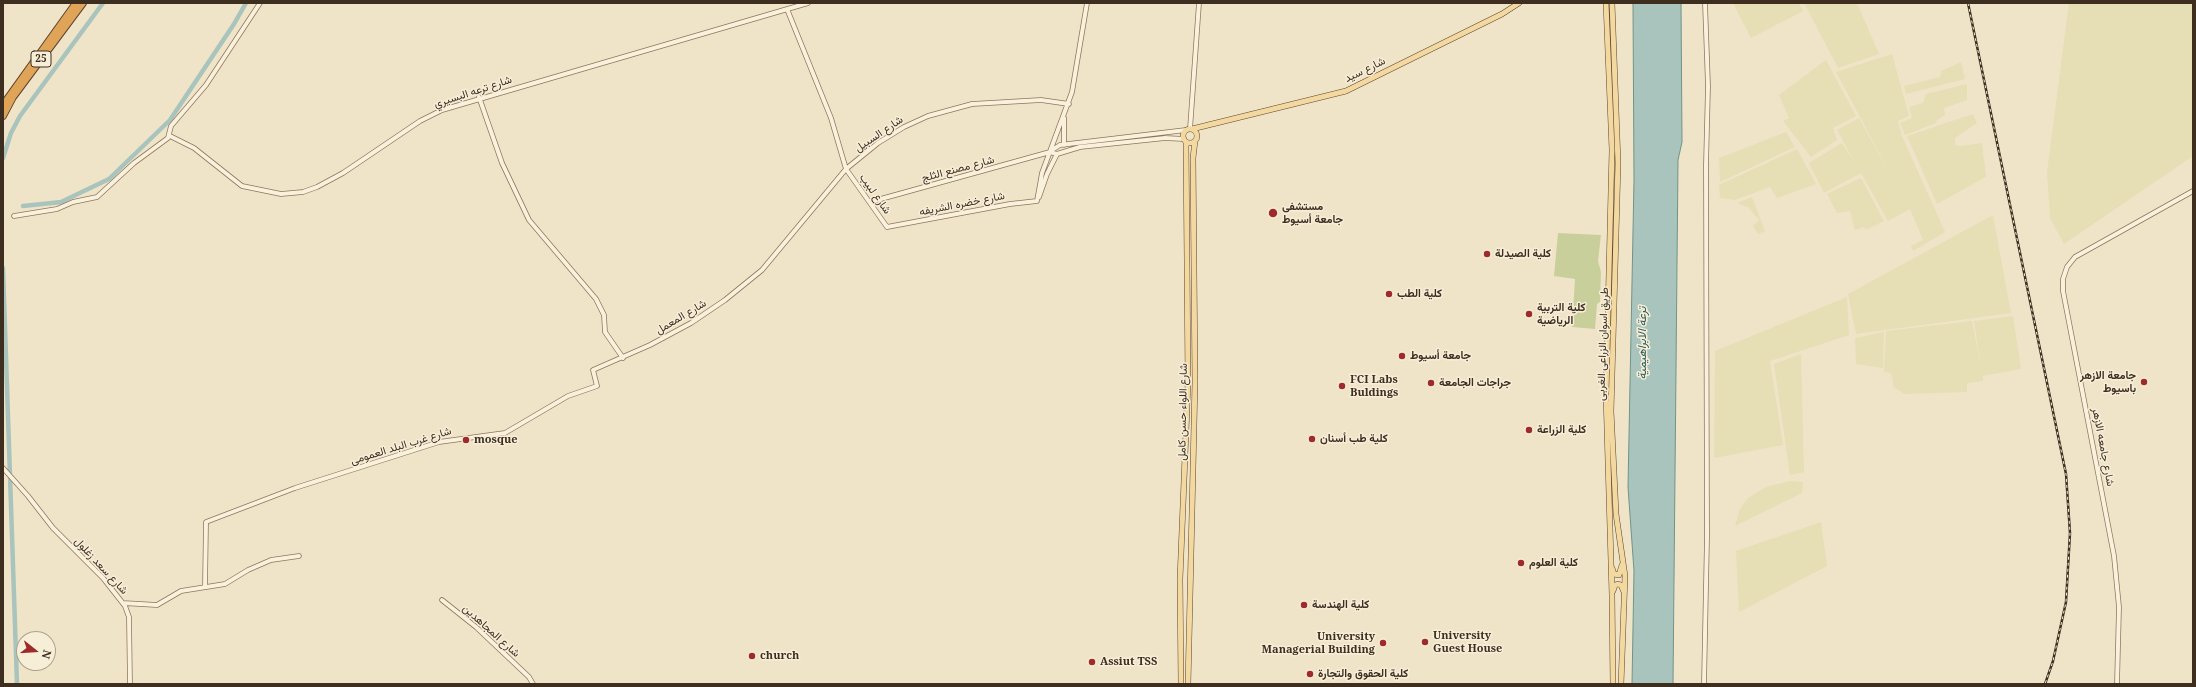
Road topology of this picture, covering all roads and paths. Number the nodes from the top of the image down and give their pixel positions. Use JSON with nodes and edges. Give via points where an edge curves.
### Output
{"nodes":[{"id":1,"x":76,"y":3,"type":"edge"},
{"id":2,"x":82,"y":3,"type":"edge"},
{"id":3,"x":260,"y":3,"type":"edge"},
{"id":4,"x":808,"y":3,"type":"edge"},
{"id":5,"x":1087,"y":3,"type":"edge"},
{"id":6,"x":1199,"y":3,"type":"edge"},
{"id":7,"x":1519,"y":3,"type":"edge"},
{"id":8,"x":1606,"y":3,"type":"edge"},
{"id":9,"x":1612,"y":3,"type":"edge"},
{"id":10,"x":1705,"y":3,"type":"edge"},
{"id":11,"x":787,"y":9,"type":"junction"},
{"id":12,"x":479,"y":98,"type":"junction"},
{"id":13,"x":1069,"y":104,"type":"junction"},
{"id":14,"x":3,"y":105,"type":"edge"},
{"id":15,"x":1065,"y":112,"type":"junction"},
{"id":16,"x":3,"y":116,"type":"edge"},
{"id":17,"x":1209,"y":126,"type":"junction"},
{"id":18,"x":1189,"y":129,"type":"junction"},
{"id":19,"x":170,"y":136,"type":"junction"},
{"id":20,"x":1196,"y":139,"type":"junction"},
{"id":21,"x":1185,"y":140,"type":"junction"},
{"id":22,"x":1064,"y":145,"type":"junction"},
{"id":23,"x":1050,"y":152,"type":"junction"},
{"id":24,"x":1057,"y":154,"type":"junction"},
{"id":25,"x":846,"y":169,"type":"junction"},
{"id":26,"x":2193,"y":191,"type":"edge"},
{"id":27,"x":1037,"y":201,"type":"junction"},
{"id":28,"x":870,"y":202,"type":"junction"},
{"id":29,"x":14,"y":216,"type":"dead end"},
{"id":30,"x":890,"y":228,"type":"joint"},
{"id":31,"x":768,"y":263,"type":"joint"},
{"id":32,"x":1194,"y":292,"type":"junction"},
{"id":33,"x":1187,"y":293,"type":"junction"},
{"id":34,"x":623,"y":358,"type":"junction"},
{"id":35,"x":1188,"y":382,"type":"junction"},
{"id":36,"x":1195,"y":382,"type":"junction"},
{"id":37,"x":597,"y":386,"type":"joint"},
{"id":38,"x":1184,"y":454,"type":"junction"},
{"id":39,"x":1193,"y":454,"type":"junction"},
{"id":40,"x":3,"y":468,"type":"edge"},
{"id":41,"x":298,"y":556,"type":"dead end"},
{"id":42,"x":1622,"y":560,"type":"junction"},
{"id":43,"x":1611,"y":566,"type":"junction"},
{"id":44,"x":1180,"y":579,"type":"junction"},
{"id":45,"x":1189,"y":580,"type":"junction"},
{"id":46,"x":206,"y":587,"type":"junction"},
{"id":47,"x":1624,"y":593,"type":"junction"},
{"id":48,"x":1612,"y":595,"type":"junction"},
{"id":49,"x":442,"y":600,"type":"dead end"},
{"id":50,"x":123,"y":603,"type":"junction"},
{"id":51,"x":130,"y":684,"type":"edge"},
{"id":52,"x":533,"y":684,"type":"edge"},
{"id":53,"x":1182,"y":684,"type":"edge"},
{"id":54,"x":1188,"y":684,"type":"edge"},
{"id":55,"x":1613,"y":684,"type":"edge"},
{"id":56,"x":1621,"y":684,"type":"edge"},
{"id":57,"x":1704,"y":684,"type":"edge"},
{"id":58,"x":2117,"y":684,"type":"edge"}],
"edges":[{"from":1,"to":14,"type":"highway","number":"25"},
{"from":2,"to":16,"type":"highway","number":"25"},
{"from":3,"to":19,"type":"street","via":[[206,85],[171,126]]},
{"from":4,"to":11,"type":"street","name":"شارع ترعه البسيري"},
{"from":5,"to":13,"type":"street"},
{"from":6,"to":18,"type":"street"},
{"from":7,"to":17,"type":"main road","name":"شارع سيد","via":[[1502,14],[1346,91]]},
{"from":8,"to":43,"type":"main road","name":"طريق اسوان الزراعى الغربى","via":[[1612,150],[1606,364]]},
{"from":9,"to":42,"type":"main road","name":"طريق اسوان الزراعى الغربى","via":[[1618,163],[1611,411],[1616,514]]},
{"from":10,"to":57,"type":"street","via":[[1708,86],[1707,537]]},
{"from":11,"to":12,"type":"street","name":"شارع ترعه البسيري"},
{"from":11,"to":25,"type":"street","name":"شارع لبيب","via":[[831,118]]},
{"from":12,"to":19,"type":"street","name":"شارع ترعه البسيري","via":[[427,117],[343,173],[317,187],[296,193],[267,192],[239,185],[194,148]]},
{"from":12,"to":34,"type":"street","via":[[502,163],[529,220],[596,299],[604,315],[605,332]]},
{"from":13,"to":15,"type":"street"},
{"from":13,"to":25,"type":"street","name":"شارع السبيل","via":[[1041,100],[996,102],[945,111],[897,130]]},
{"from":15,"to":22,"type":"street","via":[[1062,137]]},
{"from":15,"to":23,"type":"street"},
{"from":17,"to":18,"type":"main road","name":"شارع سيد"},
{"from":17,"to":20,"type":"main road"},
{"from":18,"to":20,"type":"main road","via":[[1197,133]]},
{"from":18,"to":21,"type":"main road","name":"شارع اللواء حسن كامل"},
{"from":18,"to":22,"type":"street","name":"شارع سيد"},
{"from":19,"to":29,"type":"street","via":[[97,197],[73,202],[57,209]]},
{"from":20,"to":21,"type":"main road","via":[[1191,143]]},
{"from":20,"to":32,"type":"main road","name":"شارع اللواء حسن كامل","via":[[1193,158]]},
{"from":21,"to":24,"type":"street","via":[[1165,138],[1080,147]]},
{"from":21,"to":33,"type":"main road","name":"شارع اللواء حسن كامل"},
{"from":22,"to":23,"type":"street","name":"شارع سيد"},
{"from":23,"to":24,"type":"street"},
{"from":23,"to":27,"type":"street","via":[[1039,183]]},
{"from":23,"to":28,"type":"street","name":"شارع مصنع الثلج"},
{"from":24,"to":27,"type":"street","via":[[1046,174]]},
{"from":25,"to":28,"type":"street","name":"شارع لبيب"},
{"from":25,"to":31,"type":"street","name":"شارع السبيل"},
{"from":26,"to":58,"type":"street","name":"شارع جامعه الازهر","via":[[2075,257],[2062,279],[2114,556],[2119,607]]},
{"from":27,"to":30,"type":"street","name":"شارع خضره الشريفه"},
{"from":28,"to":30,"type":"street","name":"شارع لبيب"},
{"from":31,"to":34,"type":"street","name":"شارع المعمل","via":[[708,312]]},
{"from":32,"to":33,"type":"main road"},
{"from":32,"to":36,"type":"main road","name":"شارع اللواء حسن كامل"},
{"from":33,"to":35,"type":"main road","name":"شارع اللواء حسن كامل"},
{"from":34,"to":37,"type":"street","name":"شارع المعمل","via":[[593,370]]},
{"from":35,"to":36,"type":"main road"},
{"from":35,"to":38,"type":"main road","name":"شارع اللواء حسن كامل"},
{"from":36,"to":39,"type":"main road","name":"شارع اللواء حسن كامل"},
{"from":37,"to":46,"type":"street","name":"شارع غرب البلد العمومى","via":[[568,396],[505,433],[439,442],[299,487],[206,521]]},
{"from":38,"to":39,"type":"main road"},
{"from":38,"to":44,"type":"main road","name":"شارع اللواء حسن كامل"},
{"from":39,"to":45,"type":"main road","name":"شارع اللواء حسن كامل"},
{"from":40,"to":50,"type":"street","name":"شارع سعد زغلول","via":[[53,528],[100,574]]},
{"from":41,"to":46,"type":"street","via":[[270,560],[225,584]]},
{"from":42,"to":43,"type":"main road","via":[[1619,575],[1614,574]]},
{"from":42,"to":47,"type":"main road","name":"طريق اسوان الزراعى الغربى","via":[[1625,576]]},
{"from":43,"to":48,"type":"main road","name":"طريق اسوان الزراعى الغربى"},
{"from":44,"to":45,"type":"main road"},
{"from":44,"to":53,"type":"main road","name":"شارع اللواء حسن كامل"},
{"from":45,"to":54,"type":"main road","name":"شارع اللواء حسن كامل"},
{"from":46,"to":50,"type":"street","via":[[181,591],[157,605]]},
{"from":47,"to":48,"type":"main road","via":[[1621,585],[1616,584]]},
{"from":47,"to":56,"type":"main road","name":"طريق اسوان الزراعى الغربى"},
{"from":48,"to":55,"type":"main road","name":"طريق اسوان الزراعى الغربى"},
{"from":49,"to":52,"type":"street","name":"شارع المجاهدين","via":[[476,627],[527,675]]},
{"from":50,"to":51,"type":"street","name":"شارع سعد زغلول","via":[[129,615]]}]}
